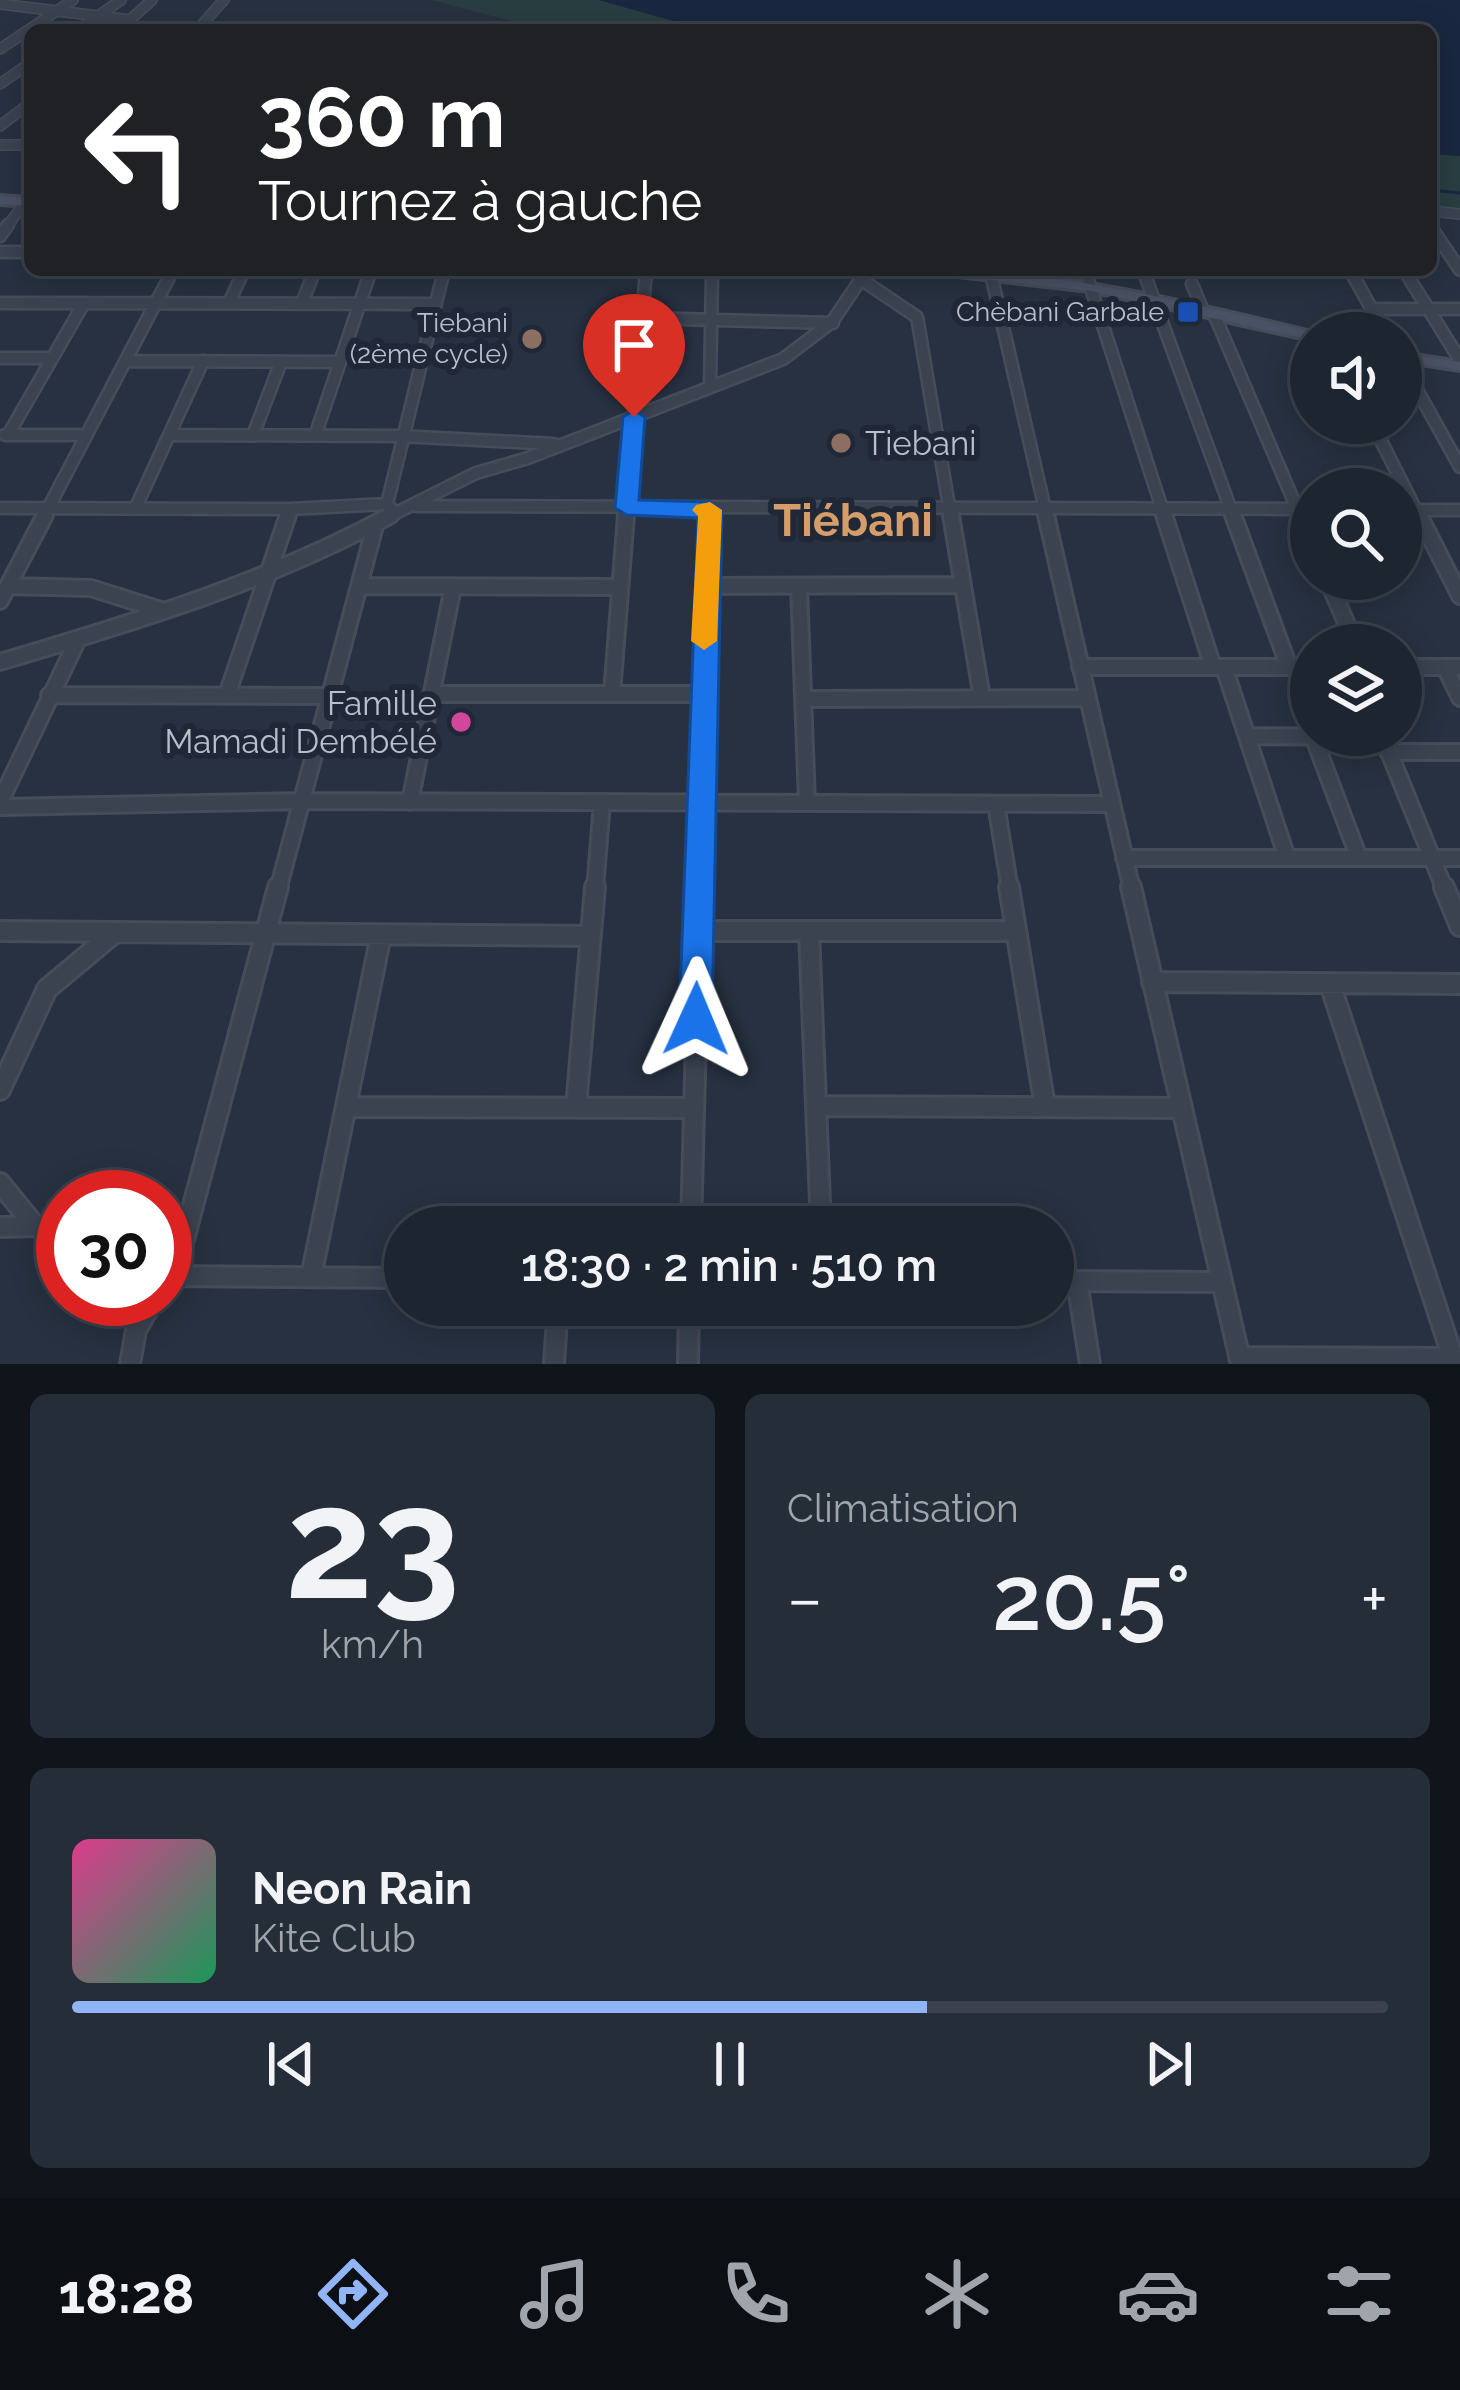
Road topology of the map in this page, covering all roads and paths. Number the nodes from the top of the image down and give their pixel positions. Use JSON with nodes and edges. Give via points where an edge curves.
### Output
{"nodes":[{"id":1,"x":73,"y":0,"type":"edge"},
{"id":2,"x":121,"y":0,"type":"edge"},
{"id":3,"x":152,"y":0,"type":"edge"},
{"id":4,"x":224,"y":0,"type":"edge"},
{"id":5,"x":17,"y":3,"type":"edge"},
{"id":6,"x":0,"y":4,"type":"edge"},
{"id":7,"x":57,"y":10,"type":"junction"},
{"id":8,"x":0,"y":14,"type":"edge"},
{"id":9,"x":98,"y":16,"type":"junction"},
{"id":10,"x":131,"y":20,"type":"junction"},
{"id":11,"x":37,"y":24,"type":"edge"},
{"id":12,"x":87,"y":24,"type":"edge"},
{"id":13,"x":126,"y":24,"type":"edge"},
{"id":14,"x":202,"y":24,"type":"edge"},
{"id":15,"x":6,"y":116,"type":"edge"},
{"id":16,"x":0,"y":126,"type":"edge"},
{"id":17,"x":24,"y":206,"type":"edge"},
{"id":18,"x":0,"y":236,"type":"edge"},
{"id":19,"x":1437,"y":236,"type":"edge"},
{"id":20,"x":1460,"y":270,"type":"edge"},
{"id":21,"x":170,"y":276,"type":"edge"},
{"id":22,"x":241,"y":276,"type":"edge"},
{"id":23,"x":313,"y":276,"type":"edge"},
{"id":24,"x":369,"y":276,"type":"edge"},
{"id":25,"x":442,"y":276,"type":"edge"},
{"id":26,"x":646,"y":276,"type":"edge"},
{"id":27,"x":712,"y":276,"type":"edge"},
{"id":28,"x":863,"y":276,"type":"edge"},
{"id":29,"x":865,"y":276,"type":"edge"},
{"id":30,"x":990,"y":276,"type":"edge"},
{"id":31,"x":1011,"y":276,"type":"edge"},
{"id":32,"x":1087,"y":276,"type":"edge"},
{"id":33,"x":1145,"y":276,"type":"edge"},
{"id":34,"x":1353,"y":276,"type":"edge"},
{"id":35,"x":1408,"y":276,"type":"edge"},
{"id":36,"x":1192,"y":284,"type":"dead end"},
{"id":37,"x":1091,"y":287,"type":"junction"},
{"id":38,"x":1154,"y":301,"type":"junction"},
{"id":39,"x":0,"y":303,"type":"edge"},
{"id":40,"x":84,"y":303,"type":"junction"},
{"id":41,"x":156,"y":303,"type":"junction"},
{"id":42,"x":229,"y":303,"type":"junction"},
{"id":43,"x":302,"y":303,"type":"junction"},
{"id":44,"x":360,"y":304,"type":"junction"},
{"id":45,"x":435,"y":304,"type":"junction"},
{"id":46,"x":1372,"y":309,"type":"junction"},
{"id":47,"x":1428,"y":309,"type":"junction"},
{"id":48,"x":1460,"y":309,"type":"edge"},
{"id":49,"x":1208,"y":312,"type":"junction"},
{"id":50,"x":1374,"y":312,"type":"edge"},
{"id":51,"x":642,"y":318,"type":"junction"},
{"id":52,"x":711,"y":319,"type":"junction"},
{"id":53,"x":833,"y":323,"type":"junction"},
{"id":54,"x":1290,"y":331,"type":"edge"},
{"id":55,"x":0,"y":358,"type":"edge"},
{"id":56,"x":52,"y":358,"type":"junction"},
{"id":57,"x":1422,"y":360,"type":"edge"},
{"id":58,"x":125,"y":361,"type":"junction"},
{"id":59,"x":203,"y":362,"type":"junction"},
{"id":60,"x":281,"y":362,"type":"junction"},
{"id":61,"x":340,"y":362,"type":"junction"},
{"id":62,"x":1460,"y":363,"type":"edge"},
{"id":63,"x":710,"y":384,"type":"junction"},
{"id":64,"x":1422,"y":397,"type":"edge"},
{"id":65,"x":634,"y":417,"type":"junction"},
{"id":66,"x":4,"y":435,"type":"edge"},
{"id":67,"x":87,"y":435,"type":"junction"},
{"id":68,"x":169,"y":435,"type":"junction"},
{"id":69,"x":253,"y":435,"type":"junction"},
{"id":70,"x":315,"y":436,"type":"junction"},
{"id":71,"x":400,"y":436,"type":"junction"},
{"id":72,"x":562,"y":444,"type":"junction"},
{"id":73,"x":1460,"y":467,"type":"edge"},
{"id":74,"x":1290,"y":480,"type":"edge"},
{"id":75,"x":412,"y":506,"type":"junction"},
{"id":76,"x":0,"y":508,"type":"edge"},
{"id":77,"x":48,"y":508,"type":"junction"},
{"id":78,"x":627,"y":508,"type":"junction"},
{"id":79,"x":950,"y":508,"type":"junction"},
{"id":80,"x":136,"y":509,"type":"junction"},
{"id":81,"x":290,"y":509,"type":"junction"},
{"id":82,"x":1043,"y":509,"type":"junction"},
{"id":83,"x":1162,"y":509,"type":"junction"},
{"id":84,"x":1231,"y":509,"type":"junction"},
{"id":85,"x":1290,"y":509,"type":"edge"},
{"id":86,"x":392,"y":510,"type":"junction"},
{"id":87,"x":710,"y":510,"type":"junction"},
{"id":88,"x":1422,"y":510,"type":"edge"},
{"id":89,"x":1460,"y":510,"type":"edge"},
{"id":90,"x":1422,"y":522,"type":"edge"},
{"id":91,"x":375,"y":526,"type":"junction"},
{"id":92,"x":268,"y":575,"type":"junction"},
{"id":93,"x":962,"y":585,"type":"junction"},
{"id":94,"x":8,"y":586,"type":"junction"},
{"id":95,"x":359,"y":586,"type":"junction"},
{"id":96,"x":453,"y":586,"type":"junction"},
{"id":97,"x":705,"y":586,"type":"junction"},
{"id":98,"x":799,"y":586,"type":"junction"},
{"id":99,"x":620,"y":587,"type":"junction"},
{"id":100,"x":1460,"y":596,"type":"edge"},
{"id":101,"x":0,"y":601,"type":"edge"},
{"id":102,"x":164,"y":611,"type":"junction"},
{"id":103,"x":78,"y":639,"type":"junction"},
{"id":104,"x":0,"y":662,"type":"edge"},
{"id":105,"x":1218,"y":667,"type":"junction"},
{"id":106,"x":1289,"y":667,"type":"joint"},
{"id":107,"x":1452,"y":667,"type":"edge"},
{"id":108,"x":1080,"y":668,"type":"junction"},
{"id":109,"x":431,"y":694,"type":"junction"},
{"id":110,"x":612,"y":694,"type":"junction"},
{"id":111,"x":703,"y":694,"type":"junction"},
{"id":112,"x":49,"y":695,"type":"junction"},
{"id":113,"x":227,"y":695,"type":"junction"},
{"id":114,"x":330,"y":696,"type":"junction"},
{"id":115,"x":982,"y":698,"type":"junction"},
{"id":116,"x":1087,"y":698,"type":"junction"},
{"id":117,"x":1460,"y":698,"type":"edge"},
{"id":118,"x":803,"y":699,"type":"junction"},
{"id":119,"x":1247,"y":736,"type":"junction"},
{"id":120,"x":1290,"y":736,"type":"edge"},
{"id":121,"x":1422,"y":746,"type":"edge"},
{"id":122,"x":1460,"y":752,"type":"edge"},
{"id":123,"x":1321,"y":756,"type":"edge"},
{"id":124,"x":1390,"y":756,"type":"edge"},
{"id":125,"x":301,"y":801,"type":"junction"},
{"id":126,"x":410,"y":802,"type":"junction"},
{"id":127,"x":602,"y":802,"type":"junction"},
{"id":128,"x":700,"y":803,"type":"junction"},
{"id":129,"x":807,"y":803,"type":"junction"},
{"id":130,"x":0,"y":804,"type":"edge"},
{"id":131,"x":996,"y":804,"type":"junction"},
{"id":132,"x":1112,"y":805,"type":"junction"},
{"id":133,"x":1124,"y":858,"type":"junction"},
{"id":134,"x":1287,"y":858,"type":"junction"},
{"id":135,"x":1359,"y":858,"type":"junction"},
{"id":136,"x":1432,"y":858,"type":"junction"},
{"id":137,"x":1460,"y":858,"type":"edge"},
{"id":138,"x":1460,"y":926,"type":"edge"},
{"id":139,"x":698,"y":931,"type":"junction"},
{"id":140,"x":809,"y":931,"type":"junction"},
{"id":141,"x":0,"y":932,"type":"edge"},
{"id":142,"x":116,"y":932,"type":"junction"},
{"id":143,"x":266,"y":932,"type":"junction"},
{"id":144,"x":1016,"y":932,"type":"junction"},
{"id":145,"x":381,"y":935,"type":"junction"},
{"id":146,"x":590,"y":935,"type":"junction"},
{"id":147,"x":1152,"y":982,"type":"junction"},
{"id":148,"x":1460,"y":984,"type":"edge"},
{"id":149,"x":1330,"y":985,"type":"junction"},
{"id":150,"x":0,"y":1090,"type":"edge"},
{"id":151,"x":816,"y":1106,"type":"junction"},
{"id":152,"x":346,"y":1107,"type":"junction"},
{"id":153,"x":576,"y":1107,"type":"junction"},
{"id":154,"x":1045,"y":1107,"type":"junction"},
{"id":155,"x":694,"y":1108,"type":"junction"},
{"id":156,"x":1182,"y":1108,"type":"junction"},
{"id":157,"x":0,"y":1184,"type":"edge"},
{"id":158,"x":192,"y":1195,"type":"edge"},
{"id":159,"x":692,"y":1206,"type":"edge"},
{"id":160,"x":819,"y":1206,"type":"edge"},
{"id":161,"x":35,"y":1226,"type":"joint"},
{"id":162,"x":0,"y":1227,"type":"edge"},
{"id":163,"x":311,"y":1277,"type":"junction"},
{"id":164,"x":384,"y":1278,"type":"edge"},
{"id":165,"x":192,"y":1279,"type":"edge"},
{"id":166,"x":1077,"y":1281,"type":"joint"},
{"id":167,"x":1222,"y":1282,"type":"junction"},
{"id":168,"x":138,"y":1326,"type":"edge"},
{"id":169,"x":557,"y":1326,"type":"edge"},
{"id":170,"x":689,"y":1326,"type":"edge"},
{"id":171,"x":1240,"y":1360,"type":"edge"},
{"id":172,"x":1456,"y":1360,"type":"edge"},
{"id":173,"x":130,"y":1364,"type":"edge"},
{"id":174,"x":554,"y":1364,"type":"edge"},
{"id":175,"x":688,"y":1364,"type":"edge"},
{"id":176,"x":1090,"y":1364,"type":"edge"}],
"edges":[{"from":1,"to":7,"type":"street"},
{"from":2,"to":9,"type":"street"},
{"from":3,"to":10,"type":"street"},
{"from":4,"to":14,"type":"street"},
{"from":5,"to":6,"type":"street"},
{"from":5,"to":7,"type":"street"},
{"from":5,"to":8,"type":"street"},
{"from":7,"to":9,"type":"street"},
{"from":7,"to":11,"type":"street"},
{"from":9,"to":10,"type":"street"},
{"from":9,"to":12,"type":"street"},
{"from":10,"to":13,"type":"street"},
{"from":15,"to":16,"type":"street"},
{"from":17,"to":18,"type":"street"},
{"from":19,"to":20,"type":"street"},
{"from":21,"to":41,"type":"street"},
{"from":22,"to":42,"type":"street"},
{"from":23,"to":43,"type":"street"},
{"from":24,"to":44,"type":"street"},
{"from":25,"to":45,"type":"street"},
{"from":26,"to":51,"type":"street"},
{"from":27,"to":52,"type":"street"},
{"from":28,"to":53,"type":"street"},
{"from":29,"to":79,"type":"street","via":[[917,317]]},
{"from":30,"to":82,"type":"street"},
{"from":31,"to":37,"type":"main road"},
{"from":32,"to":37,"type":"street"},
{"from":33,"to":38,"type":"street"},
{"from":34,"to":46,"type":"street"},
{"from":35,"to":47,"type":"street"},
{"from":36,"to":49,"type":"street"},
{"from":37,"to":38,"type":"main road"},
{"from":37,"to":83,"type":"street"},
{"from":38,"to":49,"type":"main road"},
{"from":38,"to":84,"type":"street"},
{"from":39,"to":40,"type":"street"},
{"from":40,"to":41,"type":"street"},
{"from":40,"to":56,"type":"street"},
{"from":41,"to":42,"type":"street"},
{"from":41,"to":58,"type":"street"},
{"from":42,"to":43,"type":"street"},
{"from":43,"to":44,"type":"street"},
{"from":44,"to":45,"type":"street"},
{"from":44,"to":61,"type":"street"},
{"from":45,"to":71,"type":"street"},
{"from":46,"to":47,"type":"street"},
{"from":46,"to":50,"type":"street"},
{"from":47,"to":48,"type":"street"},
{"from":47,"to":62,"type":"street"},
{"from":49,"to":54,"type":"main road"},
{"from":49,"to":74,"type":"street"},
{"from":51,"to":52,"type":"street"},
{"from":51,"to":65,"type":"street"},
{"from":52,"to":53,"type":"street"},
{"from":52,"to":63,"type":"street"},
{"from":53,"to":63,"type":"street","via":[[783,358]]},
{"from":55,"to":56,"type":"street"},
{"from":56,"to":66,"type":"street"},
{"from":57,"to":62,"type":"main road"},
{"from":58,"to":59,"type":"street"},
{"from":58,"to":67,"type":"street"},
{"from":59,"to":60,"type":"street"},
{"from":59,"to":68,"type":"street"},
{"from":60,"to":61,"type":"street"},
{"from":60,"to":69,"type":"street"},
{"from":61,"to":70,"type":"street"},
{"from":63,"to":65,"type":"street"},
{"from":64,"to":73,"type":"street"},
{"from":65,"to":72,"type":"street"},
{"from":65,"to":78,"type":"street"},
{"from":66,"to":67,"type":"street"},
{"from":67,"to":77,"type":"street"},
{"from":68,"to":69,"type":"street"},
{"from":68,"to":80,"type":"street"},
{"from":69,"to":70,"type":"street"},
{"from":70,"to":71,"type":"street"},
{"from":71,"to":72,"type":"street"},
{"from":71,"to":86,"type":"street"},
{"from":72,"to":75,"type":"street","via":[[494,464]]},
{"from":75,"to":78,"type":"street"},
{"from":75,"to":86,"type":"street"},
{"from":76,"to":77,"type":"street"},
{"from":77,"to":80,"type":"street"},
{"from":77,"to":94,"type":"street"},
{"from":78,"to":87,"type":"street"},
{"from":78,"to":99,"type":"street"},
{"from":79,"to":82,"type":"street"},
{"from":79,"to":87,"type":"street"},
{"from":79,"to":93,"type":"street"},
{"from":80,"to":81,"type":"street"},
{"from":81,"to":86,"type":"street"},
{"from":81,"to":92,"type":"street"},
{"from":82,"to":83,"type":"street"},
{"from":82,"to":108,"type":"street"},
{"from":83,"to":84,"type":"street"},
{"from":83,"to":105,"type":"street"},
{"from":84,"to":85,"type":"street"},
{"from":84,"to":106,"type":"street"},
{"from":86,"to":91,"type":"street"},
{"from":87,"to":97,"type":"street"},
{"from":88,"to":89,"type":"street"},
{"from":90,"to":100,"type":"street"},
{"from":91,"to":92,"type":"street"},
{"from":91,"to":95,"type":"street"},
{"from":92,"to":102,"type":"street"},
{"from":92,"to":113,"type":"street"},
{"from":93,"to":98,"type":"street"},
{"from":93,"to":115,"type":"street"},
{"from":94,"to":101,"type":"street"},
{"from":94,"to":102,"type":"street","via":[[91,588]]},
{"from":95,"to":96,"type":"street"},
{"from":95,"to":114,"type":"street"},
{"from":96,"to":99,"type":"street"},
{"from":96,"to":109,"type":"street"},
{"from":97,"to":98,"type":"street"},
{"from":97,"to":111,"type":"street"},
{"from":98,"to":118,"type":"street"},
{"from":99,"to":110,"type":"street"},
{"from":102,"to":103,"type":"street"},
{"from":103,"to":104,"type":"street"},
{"from":103,"to":112,"type":"street"},
{"from":105,"to":106,"type":"street"},
{"from":105,"to":108,"type":"street"},
{"from":105,"to":119,"type":"street"},
{"from":107,"to":117,"type":"street"},
{"from":108,"to":116,"type":"street"},
{"from":109,"to":110,"type":"street"},
{"from":109,"to":126,"type":"street"},
{"from":110,"to":111,"type":"street"},
{"from":111,"to":128,"type":"street"},
{"from":112,"to":113,"type":"street"},
{"from":112,"to":130,"type":"street"},
{"from":113,"to":114,"type":"street"},
{"from":114,"to":125,"type":"street"},
{"from":115,"to":116,"type":"street"},
{"from":115,"to":118,"type":"street"},
{"from":116,"to":132,"type":"street"},
{"from":118,"to":129,"type":"street"},
{"from":119,"to":120,"type":"street"},
{"from":119,"to":134,"type":"street"},
{"from":121,"to":122,"type":"street"},
{"from":123,"to":135,"type":"street"},
{"from":124,"to":136,"type":"street"},
{"from":125,"to":126,"type":"street"},
{"from":125,"to":130,"type":"street"},
{"from":125,"to":143,"type":"street"},
{"from":126,"to":127,"type":"street"},
{"from":127,"to":128,"type":"street"},
{"from":127,"to":146,"type":"street"},
{"from":128,"to":129,"type":"street"},
{"from":128,"to":139,"type":"street"},
{"from":129,"to":131,"type":"street"},
{"from":131,"to":132,"type":"street"},
{"from":131,"to":144,"type":"street"},
{"from":132,"to":133,"type":"street"},
{"from":133,"to":134,"type":"street"},
{"from":133,"to":147,"type":"street"},
{"from":134,"to":135,"type":"street"},
{"from":135,"to":136,"type":"street"},
{"from":136,"to":137,"type":"street"},
{"from":136,"to":138,"type":"street"},
{"from":139,"to":140,"type":"street"},
{"from":139,"to":155,"type":"street"},
{"from":140,"to":144,"type":"street"},
{"from":140,"to":151,"type":"street"},
{"from":141,"to":142,"type":"street"},
{"from":142,"to":143,"type":"street"},
{"from":142,"to":150,"type":"street","via":[[47,989]]},
{"from":143,"to":145,"type":"street"},
{"from":143,"to":158,"type":"street"},
{"from":144,"to":154,"type":"street"},
{"from":145,"to":146,"type":"street"},
{"from":145,"to":152,"type":"street"},
{"from":146,"to":153,"type":"street"},
{"from":147,"to":149,"type":"street"},
{"from":147,"to":156,"type":"street"},
{"from":148,"to":149,"type":"street"},
{"from":149,"to":172,"type":"street"},
{"from":151,"to":154,"type":"street"},
{"from":151,"to":160,"type":"street"},
{"from":152,"to":153,"type":"street"},
{"from":152,"to":163,"type":"street"},
{"from":153,"to":155,"type":"street"},
{"from":154,"to":156,"type":"street"},
{"from":155,"to":159,"type":"street"},
{"from":156,"to":167,"type":"street"},
{"from":157,"to":161,"type":"street"},
{"from":161,"to":162,"type":"street"},
{"from":163,"to":164,"type":"street"},
{"from":163,"to":165,"type":"street"},
{"from":166,"to":167,"type":"street"},
{"from":166,"to":176,"type":"street"},
{"from":167,"to":171,"type":"street"},
{"from":168,"to":173,"type":"street"},
{"from":169,"to":174,"type":"street"},
{"from":170,"to":175,"type":"street"},
{"from":171,"to":172,"type":"street"}]}
